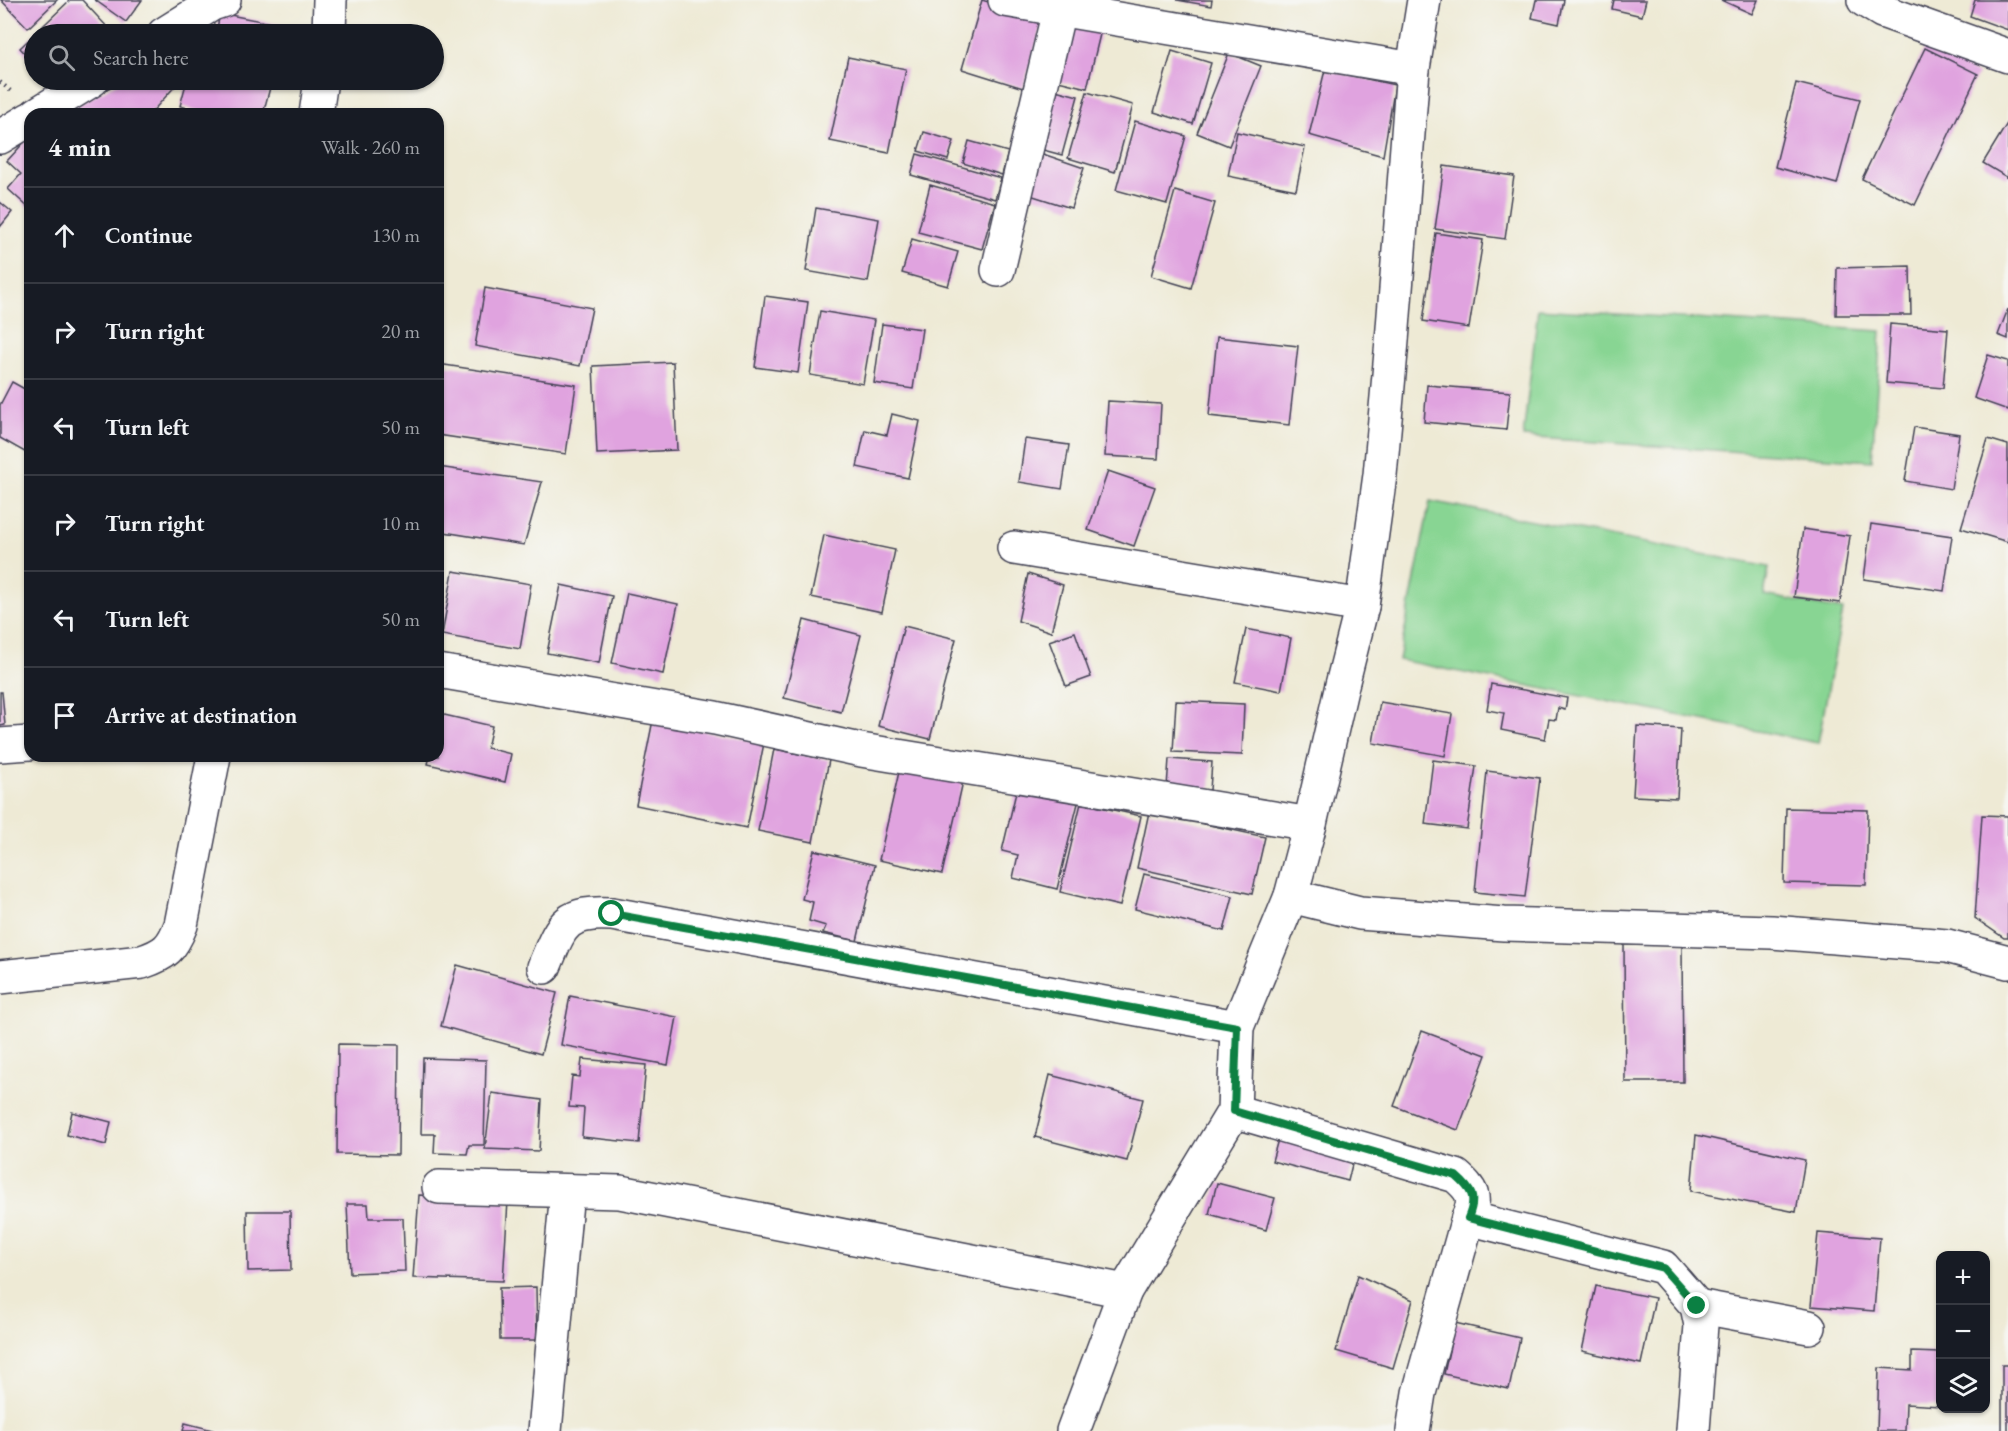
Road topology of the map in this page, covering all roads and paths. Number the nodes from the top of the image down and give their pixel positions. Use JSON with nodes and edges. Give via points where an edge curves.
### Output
{"nodes":[{"id":1,"x":224,"y":0,"type":"edge"},
{"id":2,"x":330,"y":0,"type":"edge"},
{"id":3,"x":1005,"y":0,"type":"edge"},
{"id":4,"x":1424,"y":0,"type":"edge"},
{"id":5,"x":1864,"y":0,"type":"edge"},
{"id":6,"x":1059,"y":10,"type":"junction"},
{"id":7,"x":180,"y":24,"type":"edge"},
{"id":8,"x":329,"y":24,"type":"edge"},
{"id":9,"x":2008,"y":56,"type":"edge"},
{"id":10,"x":1413,"y":69,"type":"junction"},
{"id":11,"x":76,"y":90,"type":"edge"},
{"id":12,"x":320,"y":90,"type":"edge"},
{"id":13,"x":48,"y":108,"type":"edge"},
{"id":14,"x":317,"y":108,"type":"edge"},
{"id":15,"x":24,"y":122,"type":"edge"},
{"id":16,"x":0,"y":137,"type":"edge"},
{"id":17,"x":998,"y":270,"type":"dead end"},
{"id":18,"x":1014,"y":548,"type":"dead end"},
{"id":19,"x":1362,"y":606,"type":"junction"},
{"id":20,"x":444,"y":671,"type":"edge"},
{"id":21,"x":24,"y":743,"type":"edge"},
{"id":22,"x":0,"y":745,"type":"edge"},
{"id":23,"x":213,"y":762,"type":"edge"},
{"id":24,"x":1310,"y":824,"type":"junction"},
{"id":25,"x":1291,"y":896,"type":"junction"},
{"id":26,"x":2008,"y":962,"type":"edge"},
{"id":27,"x":544,"y":967,"type":"dead end"},
{"id":28,"x":0,"y":977,"type":"edge"},
{"id":29,"x":1237,"y":1027,"type":"junction"},
{"id":30,"x":1234,"y":1111,"type":"junction"},
{"id":31,"x":440,"y":1187,"type":"dead end"},
{"id":32,"x":567,"y":1191,"type":"junction"},
{"id":33,"x":1468,"y":1218,"type":"junction"},
{"id":34,"x":1125,"y":1291,"type":"junction"},
{"id":35,"x":1697,"y":1306,"type":"junction"},
{"id":36,"x":1809,"y":1327,"type":"dead end"},
{"id":37,"x":545,"y":1431,"type":"edge"},
{"id":38,"x":1073,"y":1431,"type":"edge"},
{"id":39,"x":1413,"y":1431,"type":"edge"},
{"id":40,"x":1695,"y":1431,"type":"edge"}],
"edges":[{"from":1,"to":7,"type":"street"},
{"from":2,"to":8,"type":"street"},
{"from":3,"to":6,"type":"street"},
{"from":4,"to":10,"type":"street"},
{"from":5,"to":9,"type":"street","via":[[1882,11]]},
{"from":6,"to":10,"type":"street"},
{"from":6,"to":17,"type":"street"},
{"from":10,"to":19,"type":"street","via":[[1380,475]]},
{"from":11,"to":13,"type":"street"},
{"from":12,"to":14,"type":"street"},
{"from":15,"to":16,"type":"street"},
{"from":18,"to":19,"type":"street"},
{"from":19,"to":24,"type":"street"},
{"from":20,"to":24,"type":"street","via":[[715,718],[861,750]]},
{"from":21,"to":22,"type":"street"},
{"from":23,"to":28,"type":"street","via":[[181,925],[174,943],[160,956],[142,962]]},
{"from":24,"to":25,"type":"street"},
{"from":25,"to":26,"type":"street","via":[[1360,913],[1504,924],[1772,932],[1947,946]]},
{"from":25,"to":29,"type":"street"},
{"from":27,"to":29,"type":"street","via":[[560,928],[579,916],[612,914]]},
{"from":29,"to":30,"type":"street"},
{"from":30,"to":33,"type":"street","via":[[1456,1176],[1469,1187],[1473,1197]]},
{"from":30,"to":34,"type":"street"},
{"from":31,"to":32,"type":"street"},
{"from":32,"to":34,"type":"street","via":[[620,1192]]},
{"from":32,"to":37,"type":"street"},
{"from":33,"to":35,"type":"street","via":[[1663,1268]]},
{"from":33,"to":39,"type":"street","via":[[1419,1393]]},
{"from":34,"to":38,"type":"street"},
{"from":35,"to":36,"type":"street"},
{"from":35,"to":40,"type":"street","via":[[1701,1325]]}]}
